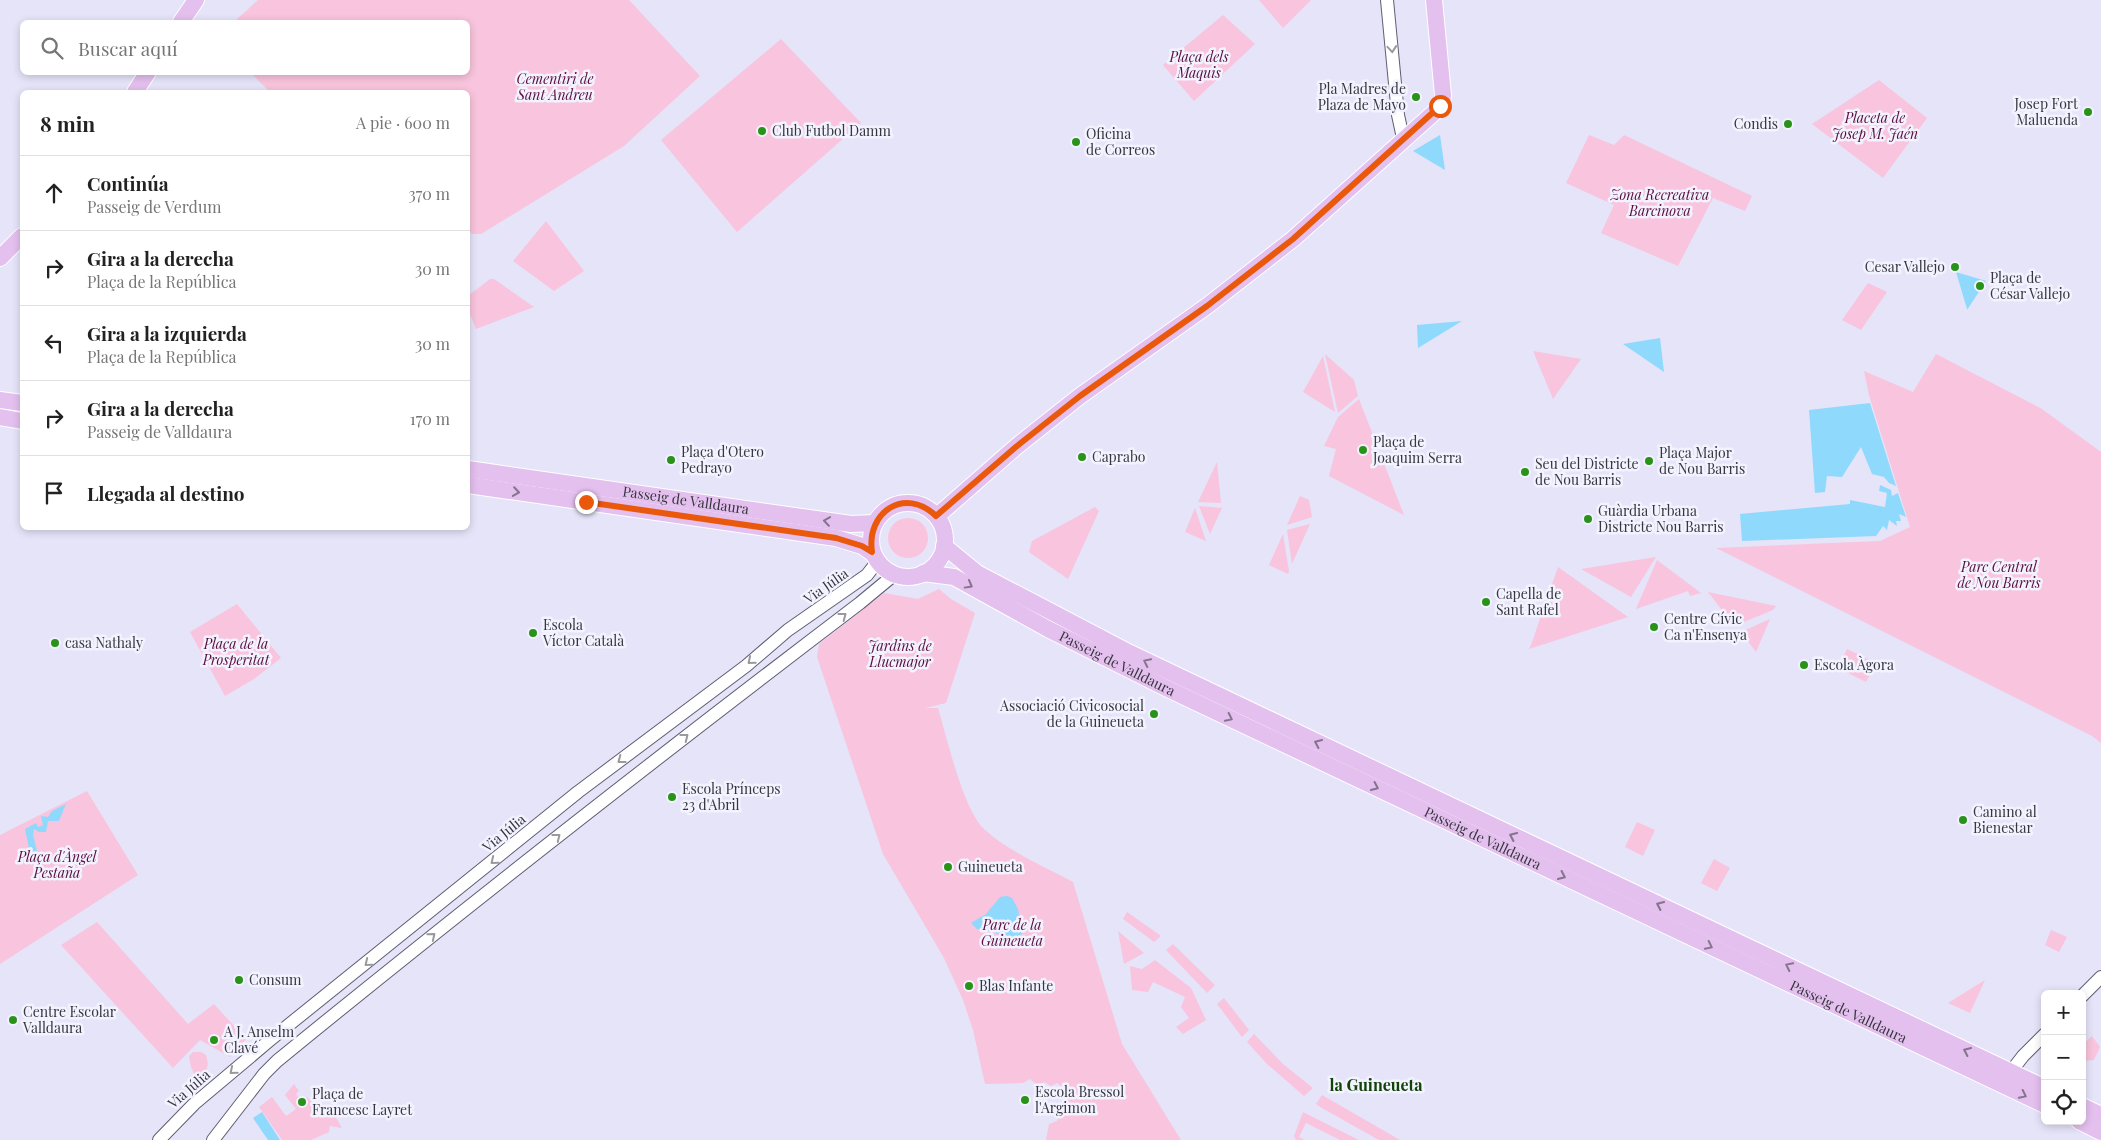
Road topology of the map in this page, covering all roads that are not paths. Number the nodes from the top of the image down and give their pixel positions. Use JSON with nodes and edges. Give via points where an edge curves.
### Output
{"nodes":[{"id":1,"x":196,"y":0,"type":"edge"},
{"id":2,"x":1387,"y":0,"type":"edge"},
{"id":3,"x":1434,"y":0,"type":"edge"},
{"id":4,"x":182,"y":20,"type":"edge"},
{"id":5,"x":146,"y":75,"type":"edge"},
{"id":6,"x":136,"y":90,"type":"edge"},
{"id":7,"x":1403,"y":138,"type":"junction"},
{"id":8,"x":20,"y":238,"type":"edge"},
{"id":9,"x":0,"y":258,"type":"edge"},
{"id":10,"x":0,"y":400,"type":"edge"},
{"id":11,"x":20,"y":403,"type":"edge"},
{"id":12,"x":0,"y":417,"type":"edge"},
{"id":13,"x":20,"y":421,"type":"edge"},
{"id":14,"x":470,"y":469,"type":"edge"},
{"id":15,"x":470,"y":485,"type":"edge"},
{"id":16,"x":936,"y":516,"type":"junction"},
{"id":17,"x":875,"y":523,"type":"junction"},
{"id":18,"x":944,"y":546,"type":"junction"},
{"id":19,"x":874,"y":557,"type":"junction"},
{"id":20,"x":922,"y":573,"type":"junction"},
{"id":21,"x":895,"y":574,"type":"junction"},
{"id":22,"x":788,"y":630,"type":"junction"},
{"id":23,"x":804,"y":646,"type":"junction"},
{"id":24,"x":1188,"y":690,"type":"junction"},
{"id":25,"x":2101,"y":977,"type":"edge"},
{"id":26,"x":2086,"y":992,"type":"edge"},
{"id":27,"x":2044,"y":1035,"type":"edge"},
{"id":28,"x":2006,"y":1078,"type":"junction"},
{"id":29,"x":2041,"y":1087,"type":"edge"},
{"id":30,"x":2041,"y":1102,"type":"edge"},
{"id":31,"x":2086,"y":1108,"type":"edge"},
{"id":32,"x":2101,"y":1115,"type":"edge"},
{"id":33,"x":2086,"y":1124,"type":"edge"},
{"id":34,"x":2101,"y":1132,"type":"edge"},
{"id":35,"x":159,"y":1140,"type":"edge"},
{"id":36,"x":213,"y":1140,"type":"edge"}],
"edges":[{"from":1,"to":4,"type":"main road"},
{"from":2,"to":7,"type":"street","one_way":true},
{"from":3,"to":7,"type":"main road","via":[[1442,103]]},
{"from":5,"to":6,"type":"main road"},
{"from":7,"to":16,"type":"main road","via":[[1293,239],[1207,306],[1086,390]]},
{"from":8,"to":9,"type":"main road"},
{"from":10,"to":11,"type":"main road"},
{"from":12,"to":13,"type":"main road"},
{"from":17,"to":14,"type":"main road","name":"Passeig de Valldaura","one_way":true,"via":[[851,524]]},
{"from":15,"to":19,"type":"main road","name":"Passeig de Valldaura","one_way":true,"via":[[829,537],[862,546]]},
{"from":16,"to":17,"type":"main road","via":[[924,507],[908,503],[890,507]]},
{"from":16,"to":18,"type":"main road","via":[[944,530]]},
{"from":17,"to":19,"type":"main road","via":[[871,538]]},
{"from":18,"to":20,"type":"main road","via":[[937,563]]},
{"from":24,"to":18,"type":"main road","name":"Passeig de Valldaura","one_way":true,"via":[[977,573]]},
{"from":19,"to":21,"type":"main road"},
{"from":19,"to":22,"type":"street","name":"Via Júlia","via":[[867,575]]},
{"from":20,"to":21,"type":"main road"},
{"from":20,"to":24,"type":"main road","name":"Passeig de Valldaura","one_way":true,"via":[[954,578],[1048,629]]},
{"from":23,"to":21,"type":"street","one_way":true},
{"from":22,"to":23,"type":"street"},
{"from":22,"to":35,"type":"street","name":"Via Júlia","one_way":true,"via":[[739,671],[578,792],[270,1040],[194,1104]]},
{"from":36,"to":23,"type":"street","one_way":true,"via":[[277,1061],[630,779]]},
{"from":24,"to":28,"type":"main road","name":"Passeig de Valldaura"},
{"from":25,"to":26,"type":"street"},
{"from":27,"to":28,"type":"street"},
{"from":28,"to":29,"type":"main road","name":"Passeig de Valldaura"},
{"from":28,"to":30,"type":"main road","name":"Passeig de Valldaura","one_way":true},
{"from":31,"to":32,"type":"main road"},
{"from":33,"to":34,"type":"main road"}]}
